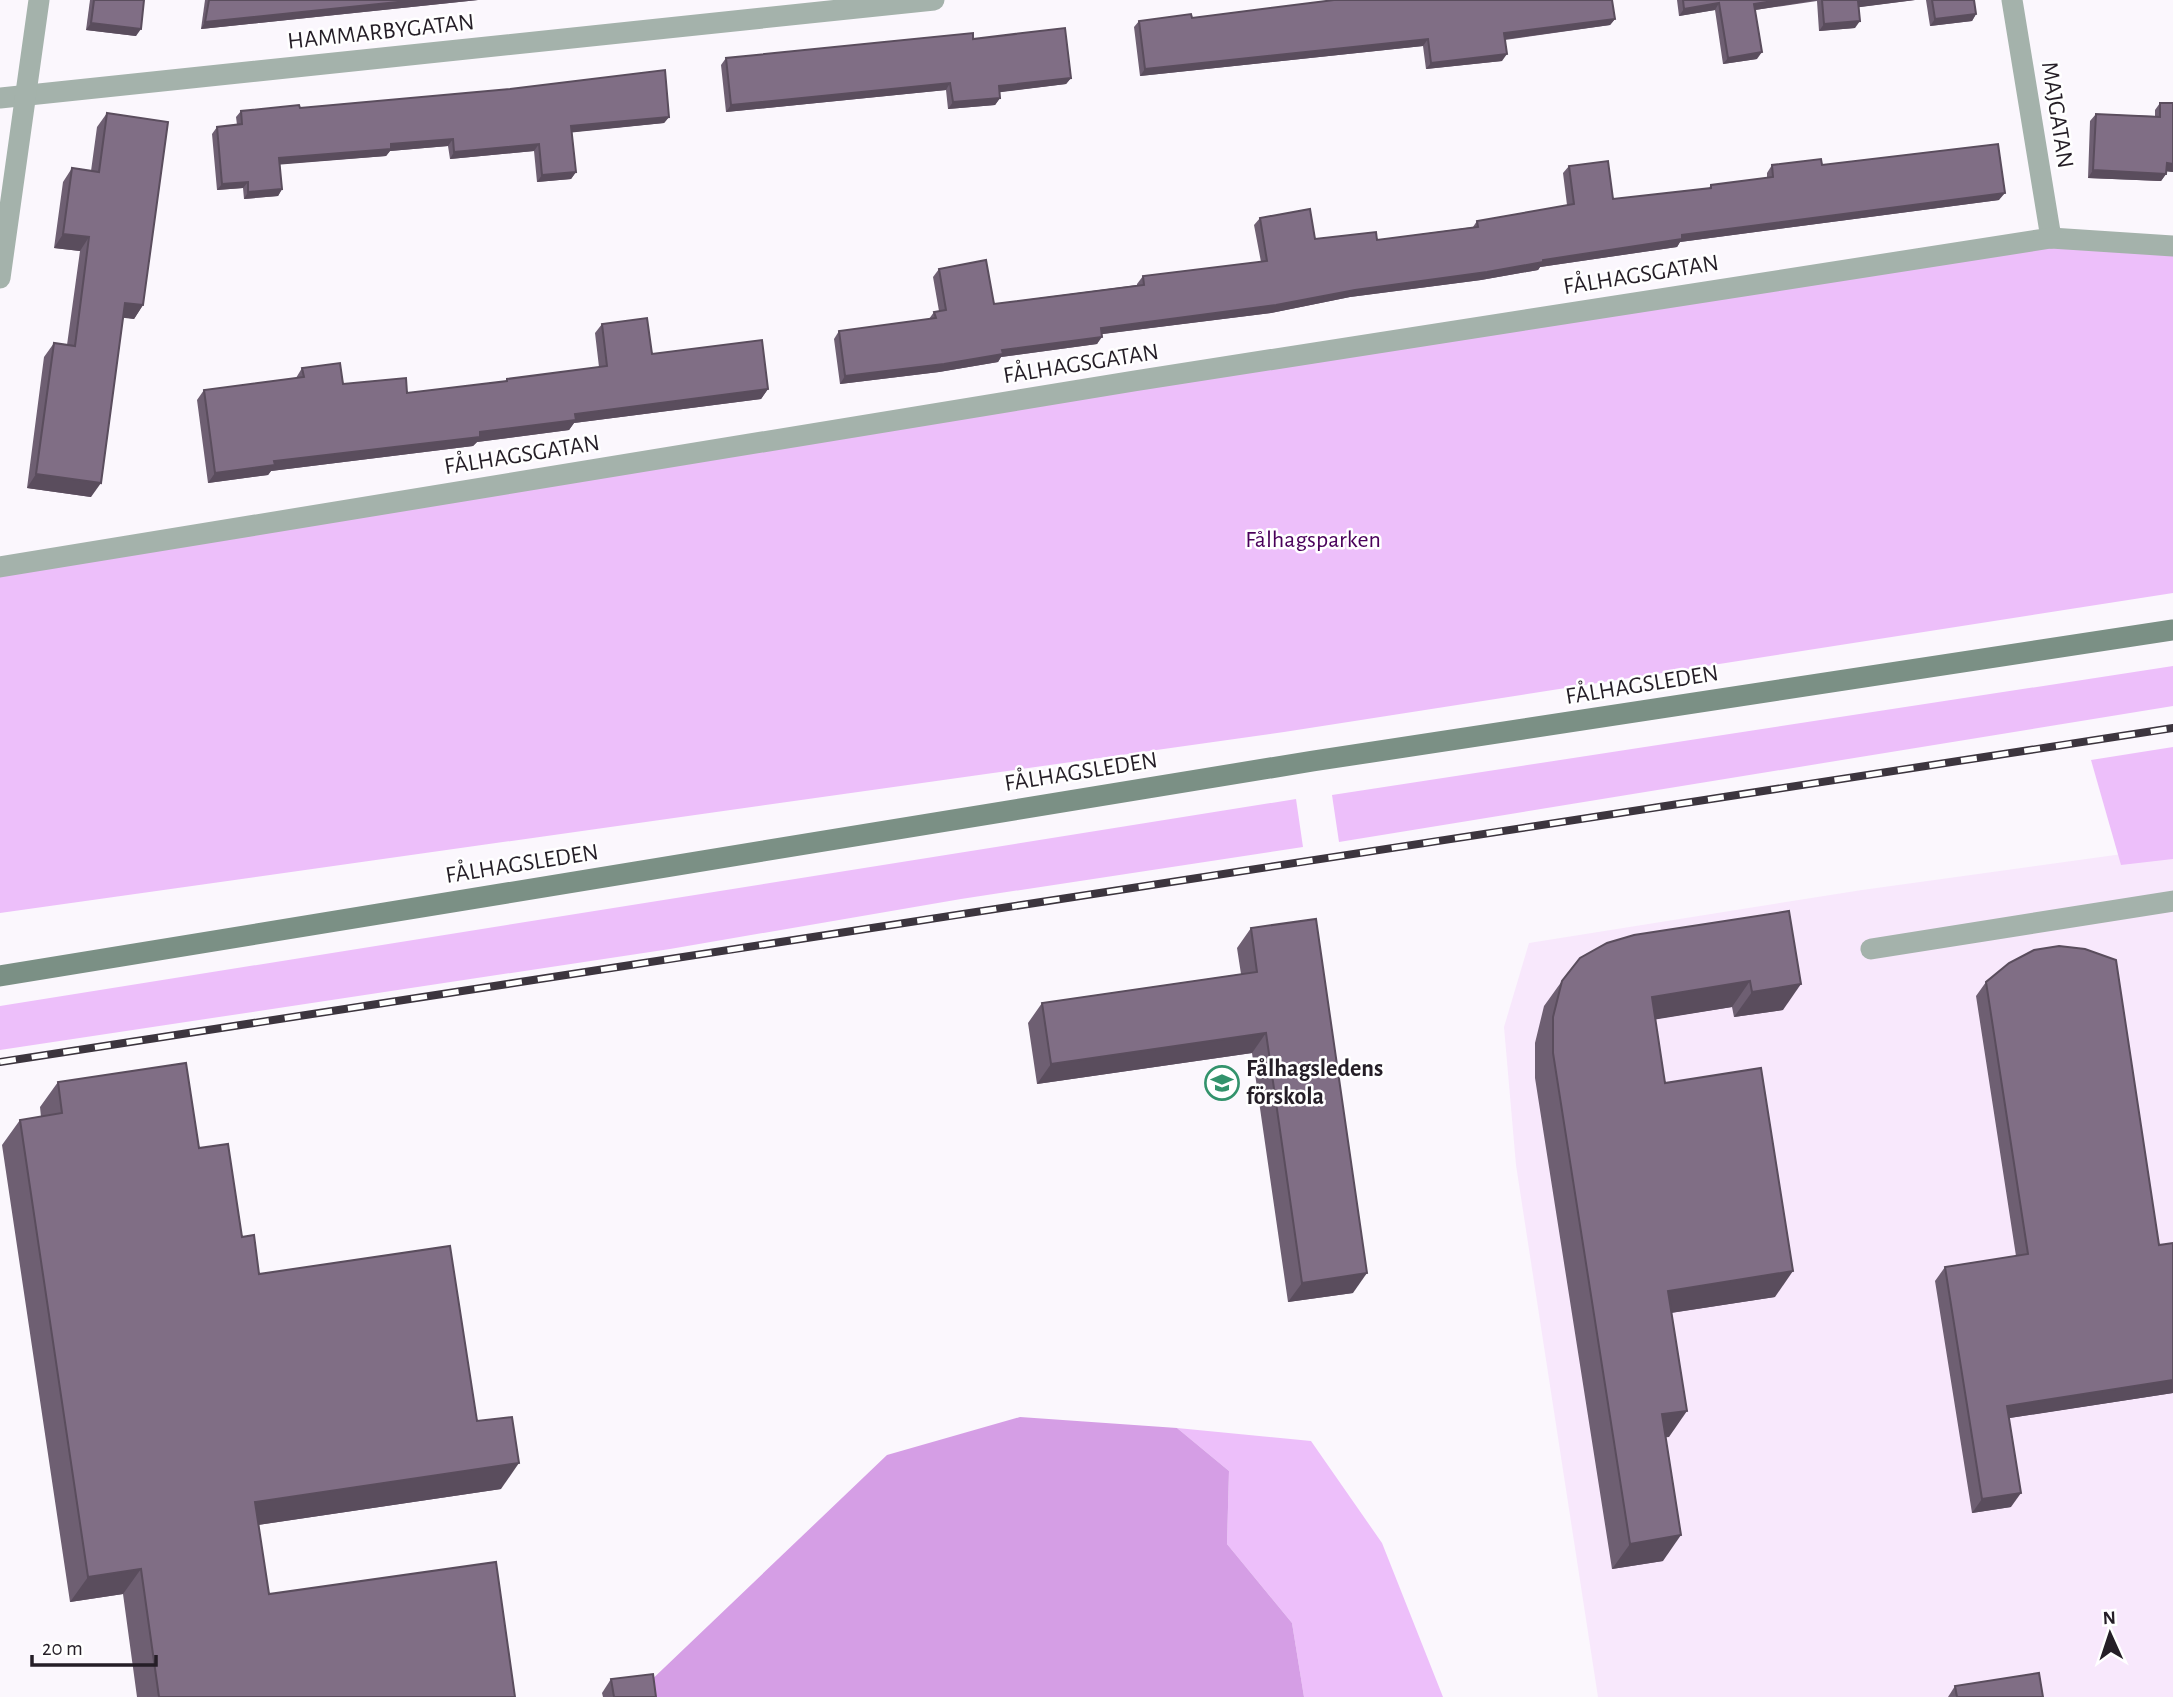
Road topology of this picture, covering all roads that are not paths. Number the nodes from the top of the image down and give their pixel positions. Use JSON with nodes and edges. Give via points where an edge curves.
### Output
{"nodes":[{"id":1,"x":39,"y":0,"type":"edge"},
{"id":2,"x":934,"y":0,"type":"edge"},
{"id":3,"x":2012,"y":0,"type":"edge"},
{"id":4,"x":27,"y":95,"type":"junction"},
{"id":5,"x":0,"y":98,"type":"edge"},
{"id":6,"x":2051,"y":238,"type":"junction"},
{"id":7,"x":2173,"y":246,"type":"edge"},
{"id":8,"x":0,"y":278,"type":"edge"},
{"id":9,"x":0,"y":567,"type":"edge"},
{"id":10,"x":2173,"y":631,"type":"edge"},
{"id":11,"x":2173,"y":901,"type":"edge"},
{"id":12,"x":1871,"y":949,"type":"dead end"},
{"id":13,"x":0,"y":976,"type":"edge"}],
"edges":[{"from":1,"to":4,"type":"street"},
{"from":2,"to":4,"type":"street","name":"HAMMARBYGATAN"},
{"from":3,"to":6,"type":"street","name":"MAJGATAN"},
{"from":4,"to":5,"type":"street","name":"HAMMARBYGATAN"},
{"from":4,"to":8,"type":"street"},
{"from":6,"to":7,"type":"street","name":"FÅLHAGSGATAN"},
{"from":6,"to":9,"type":"street","name":"FÅLHAGSGATAN"},
{"from":10,"to":13,"type":"main road","name":"FÅLHAGSLEDEN","via":[[1300,763]]},
{"from":11,"to":12,"type":"street"}]}
